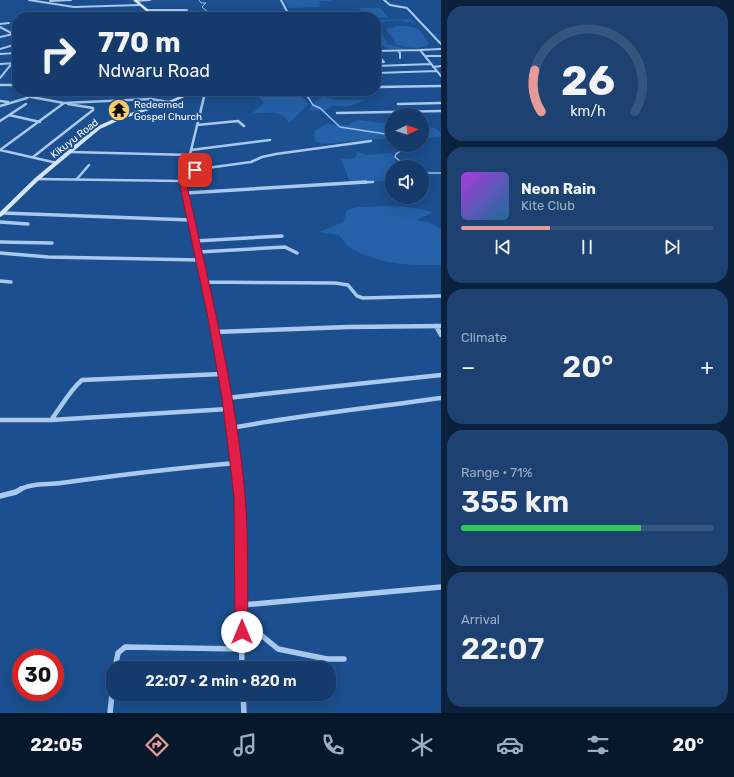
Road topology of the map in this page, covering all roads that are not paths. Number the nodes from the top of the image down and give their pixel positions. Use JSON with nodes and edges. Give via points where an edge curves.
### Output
{"nodes":[{"id":1,"x":29,"y":0,"type":"edge"},
{"id":2,"x":71,"y":0,"type":"edge"},
{"id":3,"x":135,"y":0,"type":"edge"},
{"id":4,"x":150,"y":0,"type":"edge"},
{"id":5,"x":281,"y":0,"type":"edge"},
{"id":6,"x":384,"y":0,"type":"edge"},
{"id":7,"x":43,"y":2,"type":"junction"},
{"id":8,"x":139,"y":5,"type":"junction"},
{"id":9,"x":147,"y":10,"type":"junction"},
{"id":10,"x":187,"y":10,"type":"dead end"},
{"id":11,"x":149,"y":12,"type":"edge"},
{"id":12,"x":287,"y":12,"type":"edge"},
{"id":13,"x":9,"y":23,"type":"dead end"},
{"id":14,"x":0,"y":24,"type":"edge"},
{"id":15,"x":0,"y":28,"type":"edge"},
{"id":16,"x":12,"y":34,"type":"edge"},
{"id":17,"x":12,"y":34,"type":"edge"},
{"id":18,"x":0,"y":37,"type":"edge"},
{"id":19,"x":441,"y":44,"type":"edge"},
{"id":20,"x":12,"y":45,"type":"edge"},
{"id":21,"x":1,"y":48,"type":"edge"},
{"id":22,"x":441,"y":49,"type":"edge"},
{"id":23,"x":420,"y":50,"type":"junction"},
{"id":24,"x":398,"y":51,"type":"junction"},
{"id":25,"x":381,"y":52,"type":"edge"},
{"id":26,"x":12,"y":53,"type":"edge"},
{"id":27,"x":0,"y":54,"type":"edge"},
{"id":28,"x":425,"y":56,"type":"junction"},
{"id":29,"x":441,"y":56,"type":"edge"},
{"id":30,"x":400,"y":58,"type":"dead end"},
{"id":31,"x":12,"y":63,"type":"joint"},
{"id":32,"x":0,"y":64,"type":"edge"},
{"id":33,"x":432,"y":65,"type":"junction"},
{"id":34,"x":381,"y":66,"type":"edge"},
{"id":35,"x":441,"y":66,"type":"edge"},
{"id":36,"x":437,"y":71,"type":"junction"},
{"id":37,"x":381,"y":73,"type":"edge"},
{"id":38,"x":441,"y":76,"type":"edge"},
{"id":39,"x":0,"y":78,"type":"edge"},
{"id":40,"x":0,"y":85,"type":"edge"},
{"id":41,"x":12,"y":85,"type":"edge"},
{"id":42,"x":441,"y":86,"type":"edge"},
{"id":43,"x":381,"y":88,"type":"edge"},
{"id":44,"x":183,"y":96,"type":"edge"},
{"id":45,"x":204,"y":96,"type":"edge"},
{"id":46,"x":31,"y":97,"type":"joint"},
{"id":47,"x":0,"y":101,"type":"edge"},
{"id":48,"x":8,"y":102,"type":"junction"},
{"id":49,"x":168,"y":102,"type":"junction"},
{"id":50,"x":64,"y":103,"type":"junction"},
{"id":51,"x":441,"y":103,"type":"edge"},
{"id":52,"x":26,"y":104,"type":"dead end"},
{"id":53,"x":398,"y":104,"type":"dead end"},
{"id":54,"x":0,"y":106,"type":"edge"},
{"id":55,"x":441,"y":111,"type":"edge"},
{"id":56,"x":337,"y":113,"type":"dead end"},
{"id":57,"x":9,"y":116,"type":"junction"},
{"id":58,"x":0,"y":121,"type":"edge"},
{"id":59,"x":40,"y":122,"type":"junction"},
{"id":60,"x":197,"y":125,"type":"junction"},
{"id":61,"x":244,"y":126,"type":"dead end"},
{"id":62,"x":270,"y":140,"type":"dead end"},
{"id":63,"x":371,"y":141,"type":"dead end"},
{"id":64,"x":0,"y":150,"type":"edge"},
{"id":65,"x":71,"y":152,"type":"junction"},
{"id":66,"x":190,"y":152,"type":"junction"},
{"id":67,"x":34,"y":158,"type":"junction"},
{"id":68,"x":56,"y":163,"type":"junction"},
{"id":69,"x":89,"y":166,"type":"dead end"},
{"id":70,"x":185,"y":171,"type":"junction"},
{"id":71,"x":37,"y":179,"type":"junction"},
{"id":72,"x":76,"y":180,"type":"junction"},
{"id":73,"x":182,"y":181,"type":"junction"},
{"id":74,"x":373,"y":182,"type":"dead end"},
{"id":75,"x":186,"y":193,"type":"junction"},
{"id":76,"x":1,"y":214,"type":"edge"},
{"id":77,"x":191,"y":220,"type":"junction"},
{"id":78,"x":0,"y":222,"type":"edge"},
{"id":79,"x":28,"y":224,"type":"dead end"},
{"id":80,"x":282,"y":236,"type":"dead end"},
{"id":81,"x":195,"y":241,"type":"junction"},
{"id":82,"x":0,"y":242,"type":"edge"},
{"id":83,"x":52,"y":243,"type":"dead end"},
{"id":84,"x":199,"y":252,"type":"junction"},
{"id":85,"x":0,"y":253,"type":"edge"},
{"id":86,"x":297,"y":253,"type":"dead end"},
{"id":87,"x":200,"y":260,"type":"junction"},
{"id":88,"x":0,"y":281,"type":"edge"},
{"id":89,"x":11,"y":282,"type":"dead end"},
{"id":90,"x":204,"y":282,"type":"junction"},
{"id":91,"x":441,"y":296,"type":"edge"},
{"id":92,"x":436,"y":326,"type":"junction"},
{"id":93,"x":441,"y":326,"type":"edge"},
{"id":94,"x":215,"y":332,"type":"junction"},
{"id":95,"x":441,"y":335,"type":"edge"},
{"id":96,"x":222,"y":374,"type":"junction"},
{"id":97,"x":441,"y":375,"type":"edge"},
{"id":98,"x":227,"y":398,"type":"junction"},
{"id":99,"x":441,"y":398,"type":"edge"},
{"id":100,"x":228,"y":409,"type":"junction"},
{"id":101,"x":0,"y":420,"type":"edge"},
{"id":102,"x":51,"y":420,"type":"junction"},
{"id":103,"x":231,"y":428,"type":"junction"},
{"id":104,"x":236,"y":463,"type":"junction"},
{"id":105,"x":0,"y":496,"type":"edge"},
{"id":106,"x":441,"y":587,"type":"edge"},
{"id":107,"x":242,"y":605,"type":"junction"},
{"id":108,"x":242,"y":632,"type":"junction"},
{"id":109,"x":241,"y":649,"type":"junction"},
{"id":110,"x":344,"y":659,"type":"dead end"},
{"id":111,"x":116,"y":661,"type":"edge"},
{"id":112,"x":242,"y":661,"type":"edge"},
{"id":113,"x":111,"y":701,"type":"edge"},
{"id":114,"x":243,"y":701,"type":"edge"},
{"id":115,"x":110,"y":713,"type":"edge"},
{"id":116,"x":244,"y":713,"type":"edge"}],
"edges":[{"from":1,"to":7,"type":"street"},
{"from":2,"to":7,"type":"street"},
{"from":3,"to":4,"type":"street"},
{"from":3,"to":8,"type":"main road"},
{"from":5,"to":12,"type":"street"},
{"from":6,"to":19,"type":"street","via":[[390,5],[407,8]]},
{"from":7,"to":8,"type":"street","via":[[74,7]]},
{"from":8,"to":9,"type":"main road"},
{"from":9,"to":10,"type":"street"},
{"from":9,"to":11,"type":"main road"},
{"from":13,"to":14,"type":"street"},
{"from":15,"to":16,"type":"street"},
{"from":17,"to":18,"type":"street"},
{"from":20,"to":21,"type":"street"},
{"from":22,"to":23,"type":"street"},
{"from":23,"to":24,"type":"street"},
{"from":23,"to":28,"type":"street"},
{"from":24,"to":25,"type":"street"},
{"from":24,"to":30,"type":"street"},
{"from":26,"to":27,"type":"street"},
{"from":28,"to":29,"type":"street"},
{"from":28,"to":33,"type":"street"},
{"from":31,"to":32,"type":"street"},
{"from":31,"to":39,"type":"street"},
{"from":33,"to":34,"type":"street"},
{"from":33,"to":35,"type":"street"},
{"from":33,"to":36,"type":"street"},
{"from":36,"to":37,"type":"street"},
{"from":36,"to":38,"type":"street"},
{"from":40,"to":41,"type":"street"},
{"from":42,"to":43,"type":"street"},
{"from":44,"to":49,"type":"main road","name":"Kikuyu Road"},
{"from":45,"to":60,"type":"street"},
{"from":46,"to":48,"type":"street","via":[[27,100]]},
{"from":46,"to":50,"type":"street"},
{"from":47,"to":48,"type":"street"},
{"from":48,"to":54,"type":"street"},
{"from":49,"to":50,"type":"street","via":[[151,99]]},
{"from":49,"to":65,"type":"main road","name":"Kikuyu Road","via":[[109,123],[92,133]]},
{"from":50,"to":59,"type":"street"},
{"from":50,"to":67,"type":"street","via":[[93,109]]},
{"from":51,"to":53,"type":"street"},
{"from":52,"to":57,"type":"street"},
{"from":55,"to":56,"type":"street"},
{"from":57,"to":58,"type":"street"},
{"from":57,"to":59,"type":"street"},
{"from":59,"to":64,"type":"street"},
{"from":60,"to":61,"type":"street","via":[[238,121]]},
{"from":60,"to":66,"type":"street"},
{"from":62,"to":66,"type":"street"},
{"from":63,"to":70,"type":"street","via":[[276,154],[251,162]]},
{"from":64,"to":67,"type":"street"},
{"from":65,"to":66,"type":"street"},
{"from":65,"to":68,"type":"main road","name":"Kikuyu Road"},
{"from":66,"to":70,"type":"street"},
{"from":67,"to":68,"type":"street"},
{"from":68,"to":71,"type":"main road","name":"Kikuyu Road"},
{"from":69,"to":72,"type":"street"},
{"from":70,"to":73,"type":"street"},
{"from":71,"to":72,"type":"street"},
{"from":71,"to":76,"type":"main road","name":"Kikuyu Road"},
{"from":72,"to":73,"type":"street"},
{"from":73,"to":75,"type":"street"},
{"from":74,"to":75,"type":"street"},
{"from":75,"to":77,"type":"street"},
{"from":76,"to":77,"type":"street"},
{"from":77,"to":81,"type":"street"},
{"from":78,"to":79,"type":"street"},
{"from":80,"to":81,"type":"street"},
{"from":81,"to":84,"type":"street"},
{"from":82,"to":83,"type":"street"},
{"from":84,"to":86,"type":"street","via":[[285,247]]},
{"from":84,"to":87,"type":"street"},
{"from":85,"to":87,"type":"street"},
{"from":87,"to":90,"type":"street"},
{"from":88,"to":89,"type":"street"},
{"from":90,"to":91,"type":"street","via":[[335,283],[348,286],[357,296],[363,298]]},
{"from":90,"to":94,"type":"street"},
{"from":92,"to":93,"type":"street"},
{"from":92,"to":94,"type":"street","via":[[348,326]]},
{"from":92,"to":95,"type":"street"},
{"from":94,"to":96,"type":"street"},
{"from":96,"to":98,"type":"street"},
{"from":96,"to":102,"type":"street","via":[[82,380]]},
{"from":97,"to":98,"type":"street"},
{"from":98,"to":100,"type":"street"},
{"from":99,"to":103,"type":"street","via":[[291,417]]},
{"from":100,"to":102,"type":"street"},
{"from":100,"to":103,"type":"street"},
{"from":101,"to":102,"type":"street"},
{"from":103,"to":104,"type":"street"},
{"from":104,"to":105,"type":"street","via":[[25,486],[16,492]]},
{"from":104,"to":107,"type":"street"},
{"from":106,"to":107,"type":"street"},
{"from":107,"to":108,"type":"street"},
{"from":108,"to":109,"type":"street"},
{"from":108,"to":110,"type":"street","via":[[261,635],[278,650],[327,659]]},
{"from":109,"to":111,"type":"street","via":[[125,647],[117,653]]},
{"from":109,"to":112,"type":"street"},
{"from":113,"to":115,"type":"street"},
{"from":114,"to":116,"type":"street"}]}
